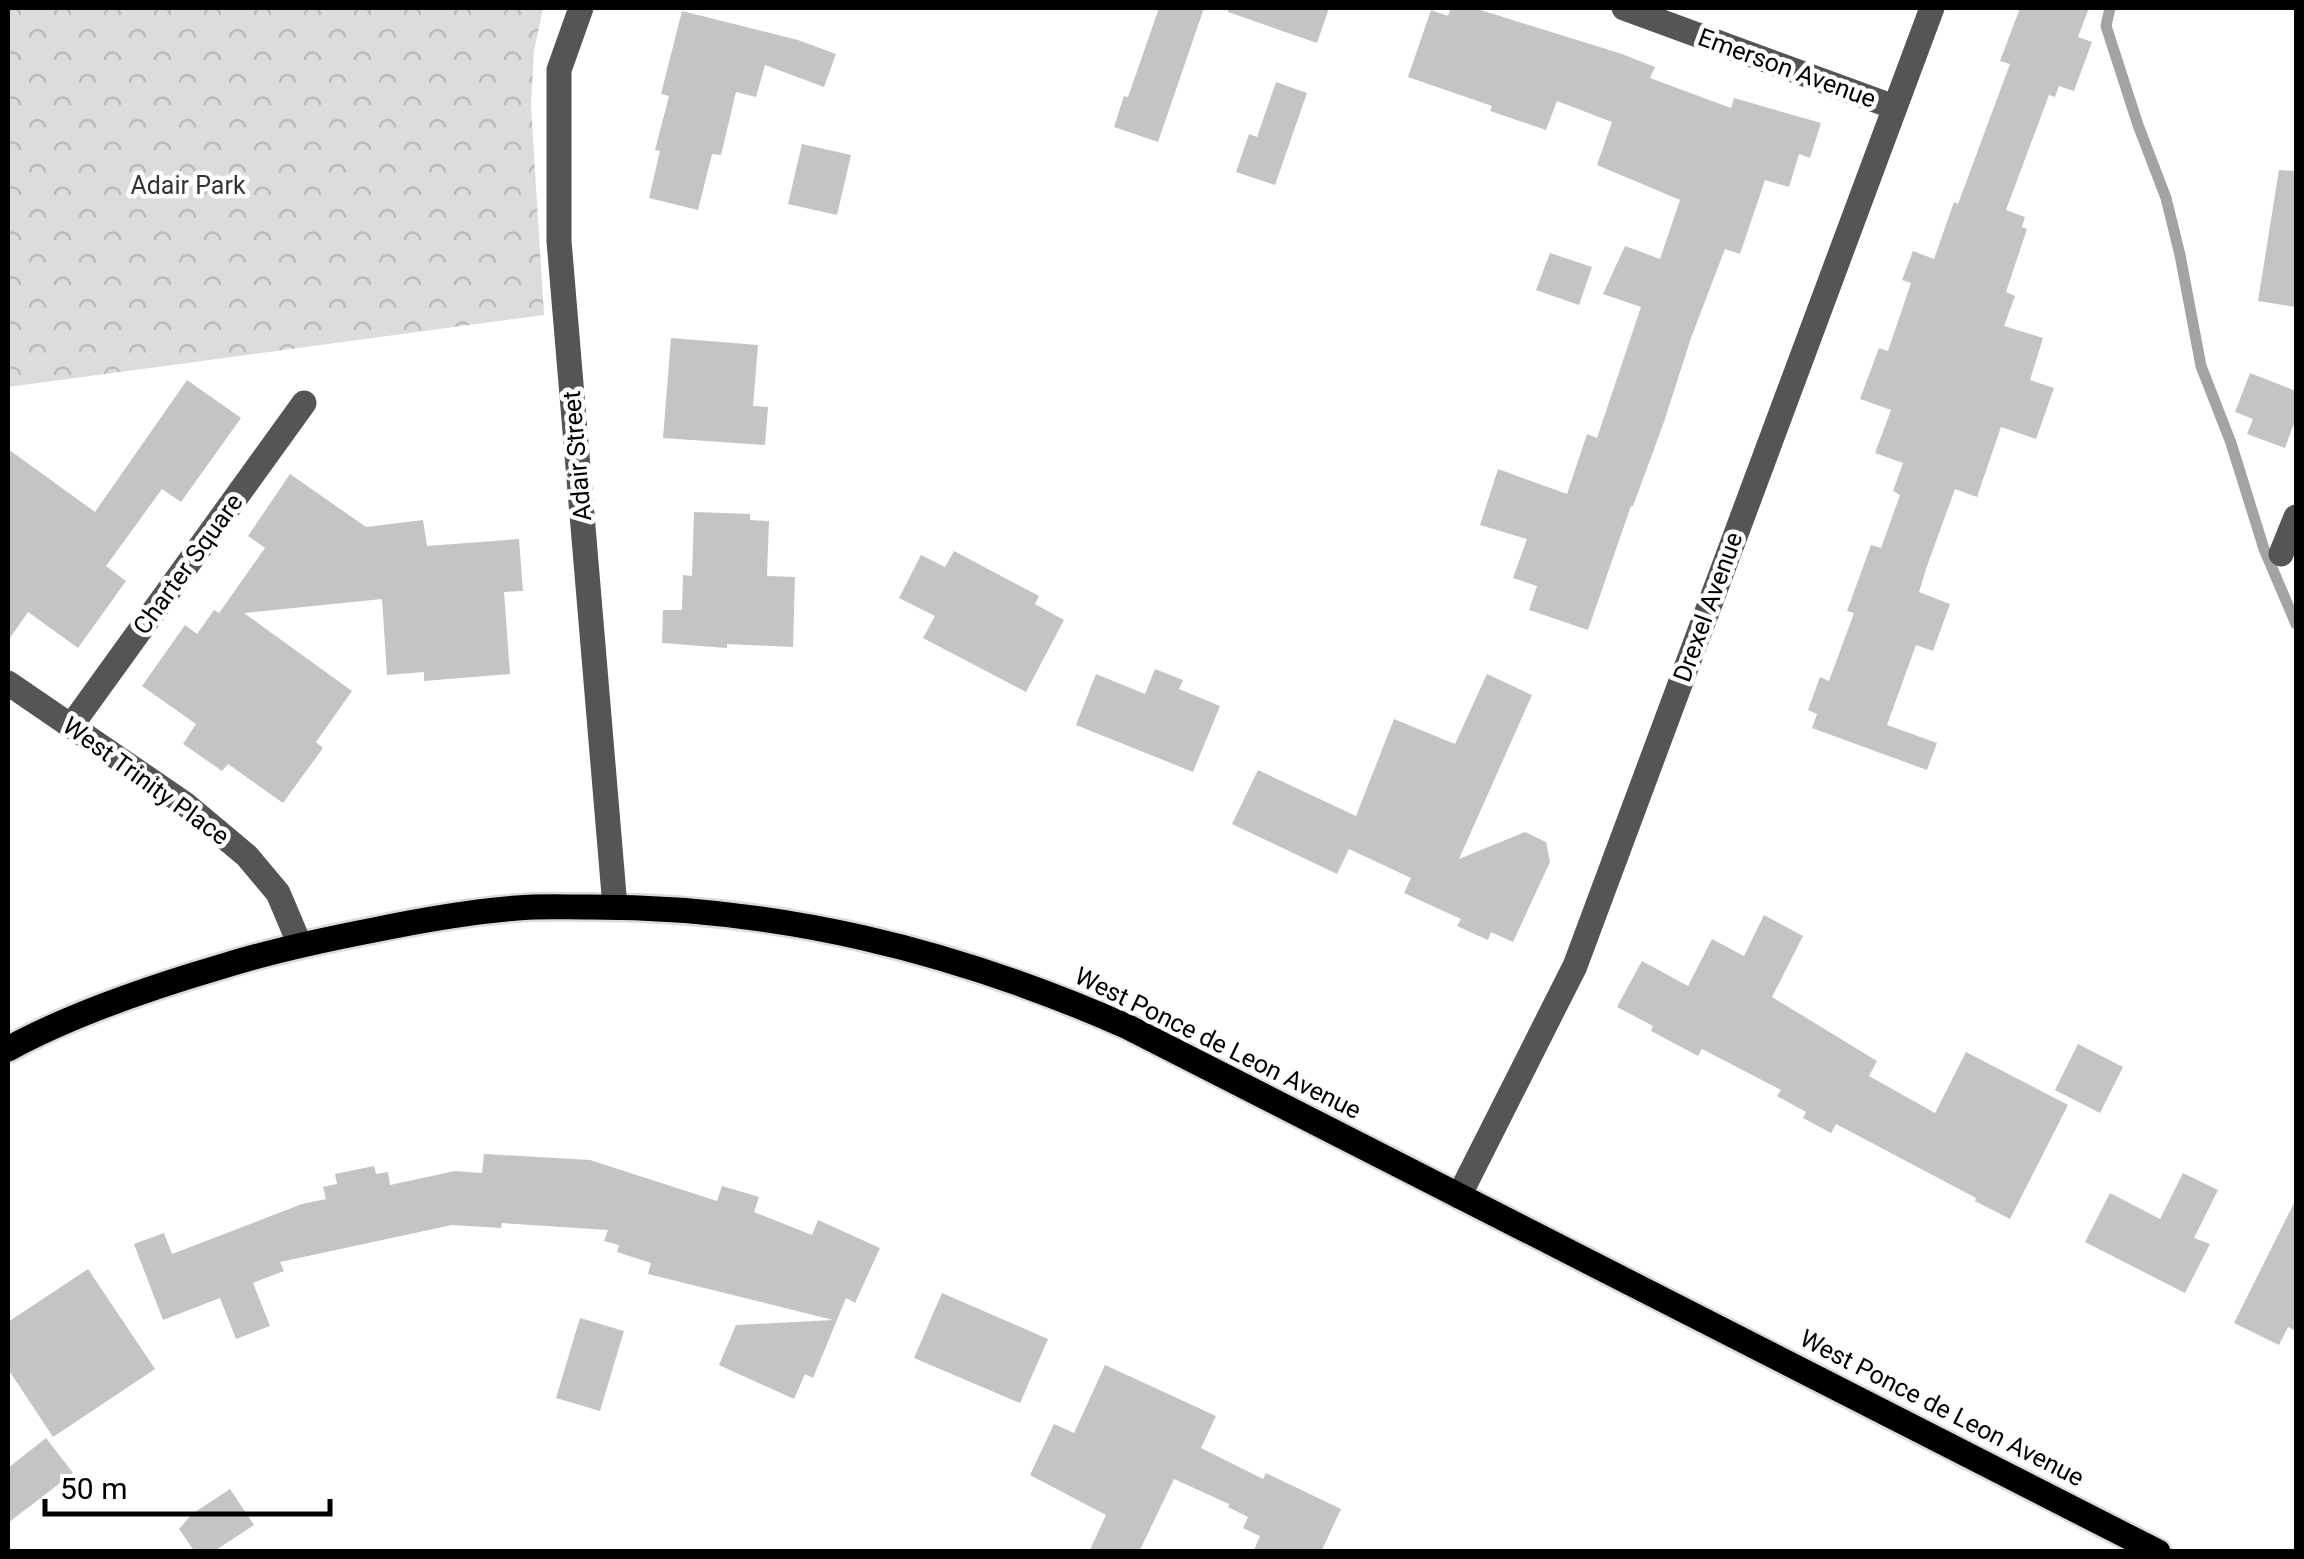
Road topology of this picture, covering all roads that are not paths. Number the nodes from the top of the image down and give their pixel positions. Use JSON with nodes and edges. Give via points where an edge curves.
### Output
{"nodes":[{"id":1,"x":581,"y":8,"type":"edge"},
{"id":2,"x":1624,"y":8,"type":"edge"},
{"id":3,"x":1932,"y":8,"type":"edge"},
{"id":4,"x":1894,"y":107,"type":"junction"},
{"id":5,"x":304,"y":403,"type":"dead end"},
{"id":6,"x":2296,"y":517,"type":"edge"},
{"id":7,"x":2281,"y":554,"type":"dead end"},
{"id":8,"x":8,"y":683,"type":"edge"},
{"id":9,"x":72,"y":726,"type":"junction"},
{"id":10,"x":615,"y":907,"type":"junction"},
{"id":11,"x":300,"y":945,"type":"junction"},
{"id":12,"x":8,"y":1048,"type":"edge"},
{"id":13,"x":1459,"y":1196,"type":"junction"},
{"id":14,"x":2158,"y":1552,"type":"edge"}],
"edges":[{"from":1,"to":10,"type":"street","name":"Adair Street","via":[[560,70],[559,241]]},
{"from":2,"to":4,"type":"street","name":"Emerson Avenue"},
{"from":3,"to":4,"type":"street","name":"Drexel Avenue"},
{"from":4,"to":13,"type":"street","name":"Drexel Avenue","via":[[1575,966]]},
{"from":5,"to":9,"type":"street","name":"Charter Square"},
{"from":6,"to":7,"type":"street"},
{"from":8,"to":9,"type":"street","name":"West Trinity Place"},
{"from":9,"to":11,"type":"street","name":"West Trinity Place","via":[[248,856],[278,893]]},
{"from":10,"to":11,"type":"main road","name":"West Ponce de Leon Avenue","via":[[452,914]]},
{"from":10,"to":13,"type":"main road","name":"West Ponce de Leon Avenue","via":[[798,924],[974,966],[1128,1028]]},
{"from":11,"to":12,"type":"main road","name":"West Ponce de Leon Avenue","via":[[174,981]]},
{"from":13,"to":14,"type":"main road","name":"West Ponce de Leon Avenue"}]}
